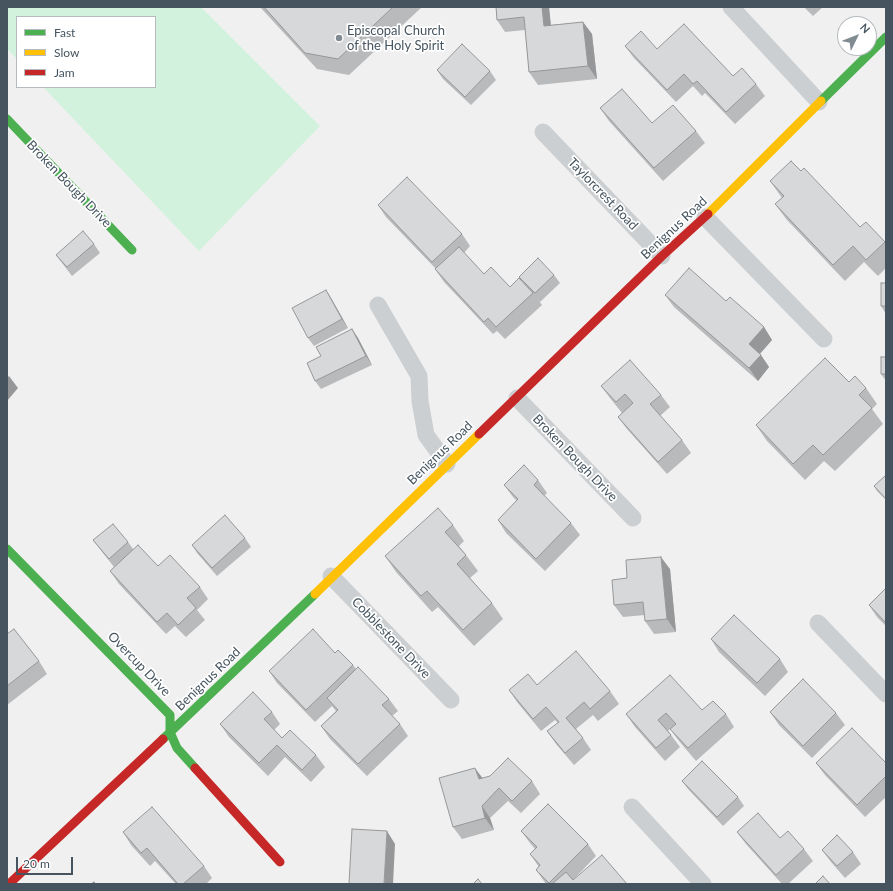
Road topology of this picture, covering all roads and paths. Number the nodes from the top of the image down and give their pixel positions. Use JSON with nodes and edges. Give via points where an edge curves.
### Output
{"nodes":[{"id":1,"x":732,"y":7,"type":"edge"},
{"id":2,"x":886,"y":37,"type":"edge"},
{"id":3,"x":819,"y":102,"type":"junction"},
{"id":4,"x":7,"y":119,"type":"edge"},
{"id":5,"x":543,"y":132,"type":"dead end"},
{"id":6,"x":705,"y":217,"type":"junction"},
{"id":7,"x":132,"y":250,"type":"dead end"},
{"id":8,"x":662,"y":256,"type":"junction"},
{"id":9,"x":378,"y":305,"type":"dead end"},
{"id":10,"x":824,"y":339,"type":"dead end"},
{"id":11,"x":516,"y":398,"type":"junction"},
{"id":12,"x":447,"y":464,"type":"junction"},
{"id":13,"x":633,"y":518,"type":"dead end"},
{"id":14,"x":7,"y":549,"type":"edge"},
{"id":15,"x":331,"y":576,"type":"junction"},
{"id":16,"x":818,"y":623,"type":"dead end"},
{"id":17,"x":886,"y":694,"type":"edge"},
{"id":18,"x":450,"y":700,"type":"dead end"},
{"id":19,"x":170,"y":732,"type":"junction"},
{"id":20,"x":632,"y":807,"type":"dead end"},
{"id":21,"x":280,"y":862,"type":"dead end"},
{"id":22,"x":9,"y":884,"type":"edge"},
{"id":23,"x":703,"y":884,"type":"edge"}],
"edges":[{"from":1,"to":3,"type":"street"},
{"from":2,"to":3,"type":"street","name":"Benignus Road"},
{"from":3,"to":6,"type":"street","name":"Benignus Road"},
{"from":4,"to":7,"type":"street","name":"Broken Bough Drive"},
{"from":5,"to":8,"type":"street","name":"Taylorcrest Road"},
{"from":6,"to":8,"type":"street","name":"Benignus Road"},
{"from":6,"to":10,"type":"street"},
{"from":8,"to":11,"type":"street","name":"Benignus Road"},
{"from":9,"to":12,"type":"street","via":[[419,376],[426,435]]},
{"from":11,"to":12,"type":"street","name":"Benignus Road"},
{"from":11,"to":13,"type":"street","name":"Broken Bough Drive"},
{"from":12,"to":15,"type":"street","name":"Benignus Road"},
{"from":14,"to":19,"type":"street","name":"Overcup Drive","via":[[170,715]]},
{"from":15,"to":18,"type":"street","name":"Cobblestone Drive"},
{"from":15,"to":19,"type":"street","name":"Benignus Road","via":[[273,635]]},
{"from":16,"to":17,"type":"street"},
{"from":19,"to":21,"type":"street","name":"Overcup Drive","via":[[177,748]]},
{"from":19,"to":22,"type":"street","name":"Benignus Road"},
{"from":20,"to":23,"type":"street"}]}
